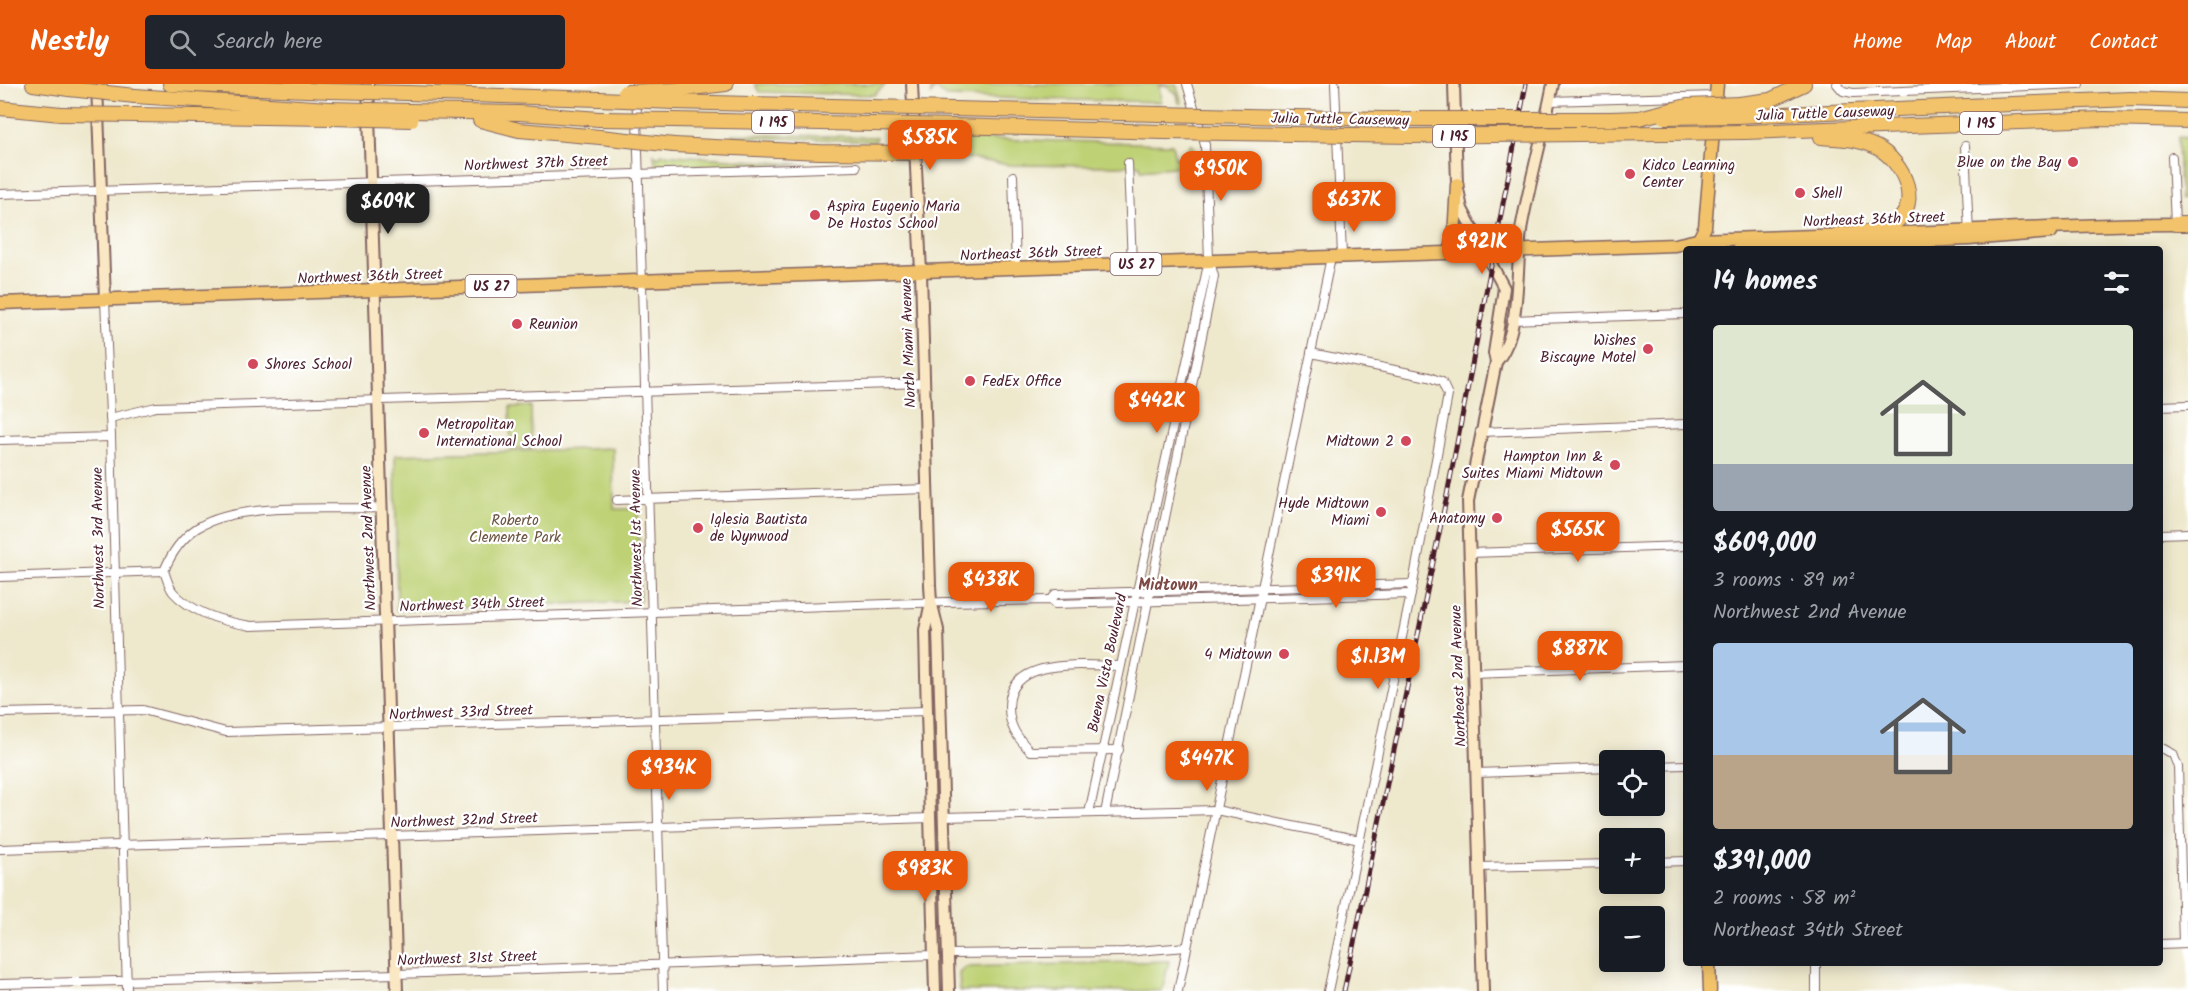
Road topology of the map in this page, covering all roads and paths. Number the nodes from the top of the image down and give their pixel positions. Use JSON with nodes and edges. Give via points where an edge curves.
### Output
{"nodes":[{"id":1,"x":33,"y":84,"type":"edge"},
{"id":2,"x":97,"y":84,"type":"edge"},
{"id":3,"x":170,"y":84,"type":"edge"},
{"id":4,"x":368,"y":84,"type":"edge"},
{"id":5,"x":636,"y":84,"type":"edge"},
{"id":6,"x":726,"y":84,"type":"edge"},
{"id":7,"x":912,"y":84,"type":"edge"},
{"id":8,"x":1187,"y":84,"type":"edge"},
{"id":9,"x":1335,"y":84,"type":"edge"},
{"id":10,"x":1454,"y":84,"type":"edge"},
{"id":11,"x":1553,"y":84,"type":"edge"},
{"id":12,"x":1804,"y":84,"type":"edge"},
{"id":13,"x":2079,"y":84,"type":"edge"},
{"id":14,"x":224,"y":86,"type":"edge"},
{"id":15,"x":1838,"y":86,"type":"edge"},
{"id":16,"x":1717,"y":90,"type":"edge"},
{"id":17,"x":674,"y":96,"type":"junction"},
{"id":18,"x":1550,"y":101,"type":"junction"},
{"id":19,"x":2188,"y":101,"type":"edge"},
{"id":20,"x":0,"y":108,"type":"edge"},
{"id":21,"x":1738,"y":110,"type":"junction"},
{"id":22,"x":62,"y":114,"type":"junction"},
{"id":23,"x":329,"y":114,"type":"junction"},
{"id":24,"x":0,"y":115,"type":"edge"},
{"id":25,"x":410,"y":115,"type":"junction"},
{"id":26,"x":598,"y":119,"type":"junction"},
{"id":27,"x":480,"y":120,"type":"junction"},
{"id":28,"x":2188,"y":121,"type":"edge"},
{"id":29,"x":1774,"y":131,"type":"junction"},
{"id":30,"x":1965,"y":146,"type":"dead end"},
{"id":31,"x":915,"y":153,"type":"junction"},
{"id":32,"x":2172,"y":157,"type":"dead end"},
{"id":33,"x":1128,"y":163,"type":"dead end"},
{"id":34,"x":856,"y":167,"type":"dead end"},
{"id":35,"x":640,"y":174,"type":"junction"},
{"id":36,"x":1013,"y":176,"type":"dead end"},
{"id":37,"x":372,"y":182,"type":"junction"},
{"id":38,"x":1457,"y":184,"type":"junction"},
{"id":39,"x":100,"y":190,"type":"junction"},
{"id":40,"x":0,"y":194,"type":"edge"},
{"id":41,"x":2181,"y":224,"type":"edge"},
{"id":42,"x":1705,"y":226,"type":"junction"},
{"id":43,"x":1837,"y":235,"type":"junction"},
{"id":44,"x":1969,"y":235,"type":"junction"},
{"id":45,"x":1711,"y":244,"type":"edge"},
{"id":46,"x":1932,"y":245,"type":"edge"},
{"id":47,"x":1683,"y":246,"type":"edge"},
{"id":48,"x":1691,"y":246,"type":"edge"},
{"id":49,"x":1884,"y":246,"type":"edge"},
{"id":50,"x":1520,"y":250,"type":"junction"},
{"id":51,"x":1484,"y":252,"type":"junction"},
{"id":52,"x":1450,"y":253,"type":"junction"},
{"id":53,"x":1336,"y":257,"type":"junction"},
{"id":54,"x":1209,"y":260,"type":"junction"},
{"id":55,"x":1132,"y":264,"type":"junction"},
{"id":56,"x":1016,"y":268,"type":"junction"},
{"id":57,"x":921,"y":272,"type":"junction"},
{"id":58,"x":641,"y":282,"type":"junction"},
{"id":59,"x":375,"y":290,"type":"junction"},
{"id":60,"x":105,"y":300,"type":"junction"},
{"id":61,"x":0,"y":303,"type":"edge"},
{"id":62,"x":1683,"y":314,"type":"edge"},
{"id":63,"x":1512,"y":320,"type":"junction"},
{"id":64,"x":1311,"y":353,"type":"junction"},
{"id":65,"x":1496,"y":362,"type":"junction"},
{"id":66,"x":925,"y":383,"type":"junction"},
{"id":67,"x":646,"y":391,"type":"junction"},
{"id":68,"x":379,"y":399,"type":"junction"},
{"id":69,"x":2188,"y":405,"type":"edge"},
{"id":70,"x":2163,"y":406,"type":"edge"},
{"id":71,"x":111,"y":418,"type":"junction"},
{"id":72,"x":1683,"y":424,"type":"edge"},
{"id":73,"x":1480,"y":432,"type":"junction"},
{"id":74,"x":111,"y":437,"type":"junction"},
{"id":75,"x":0,"y":440,"type":"edge"},
{"id":76,"x":927,"y":489,"type":"junction"},
{"id":77,"x":649,"y":499,"type":"junction"},
{"id":78,"x":617,"y":500,"type":"dead end"},
{"id":79,"x":382,"y":508,"type":"junction"},
{"id":80,"x":2188,"y":533,"type":"edge"},
{"id":81,"x":2163,"y":534,"type":"edge"},
{"id":82,"x":1683,"y":546,"type":"edge"},
{"id":83,"x":1469,"y":553,"type":"junction"},
{"id":84,"x":164,"y":571,"type":"junction"},
{"id":85,"x":114,"y":573,"type":"junction"},
{"id":86,"x":0,"y":577,"type":"edge"},
{"id":87,"x":1413,"y":584,"type":"junction"},
{"id":88,"x":1263,"y":588,"type":"junction"},
{"id":89,"x":1136,"y":591,"type":"junction"},
{"id":90,"x":1149,"y":591,"type":"junction"},
{"id":91,"x":1411,"y":594,"type":"junction"},
{"id":92,"x":1260,"y":598,"type":"junction"},
{"id":93,"x":1051,"y":600,"type":"junction"},
{"id":94,"x":931,"y":602,"type":"junction"},
{"id":95,"x":1134,"y":602,"type":"junction"},
{"id":96,"x":1147,"y":602,"type":"junction"},
{"id":97,"x":651,"y":612,"type":"junction"},
{"id":98,"x":386,"y":620,"type":"junction"},
{"id":99,"x":1683,"y":665,"type":"edge"},
{"id":100,"x":1120,"y":666,"type":"junction"},
{"id":101,"x":1473,"y":673,"type":"junction"},
{"id":102,"x":926,"y":676,"type":"junction"},
{"id":103,"x":118,"y":709,"type":"junction"},
{"id":104,"x":926,"y":711,"type":"junction"},
{"id":105,"x":0,"y":713,"type":"edge"},
{"id":106,"x":653,"y":719,"type":"junction"},
{"id":107,"x":389,"y":729,"type":"junction"},
{"id":108,"x":2163,"y":749,"type":"edge"},
{"id":109,"x":1102,"y":750,"type":"junction"},
{"id":110,"x":1119,"y":750,"type":"junction"},
{"id":111,"x":1683,"y":765,"type":"edge"},
{"id":112,"x":1665,"y":766,"type":"edge"},
{"id":113,"x":1599,"y":768,"type":"edge"},
{"id":114,"x":1477,"y":773,"type":"junction"},
{"id":115,"x":1216,"y":810,"type":"junction"},
{"id":116,"x":1089,"y":813,"type":"junction"},
{"id":117,"x":1105,"y":813,"type":"junction"},
{"id":118,"x":943,"y":817,"type":"junction"},
{"id":119,"x":930,"y":818,"type":"junction"},
{"id":120,"x":657,"y":827,"type":"junction"},
{"id":121,"x":392,"y":837,"type":"junction"},
{"id":122,"x":930,"y":840,"type":"junction"},
{"id":123,"x":1360,"y":840,"type":"junction"},
{"id":124,"x":122,"y":846,"type":"junction"},
{"id":125,"x":0,"y":849,"type":"edge"},
{"id":126,"x":1683,"y":861,"type":"edge"},
{"id":127,"x":1665,"y":862,"type":"edge"},
{"id":128,"x":1599,"y":864,"type":"edge"},
{"id":129,"x":1479,"y":867,"type":"junction"},
{"id":130,"x":2186,"y":943,"type":"edge"},
{"id":131,"x":2163,"y":944,"type":"edge"},
{"id":132,"x":1187,"y":947,"type":"junction"},
{"id":133,"x":934,"y":954,"type":"junction"},
{"id":134,"x":948,"y":954,"type":"junction"},
{"id":135,"x":662,"y":963,"type":"junction"},
{"id":136,"x":1709,"y":966,"type":"edge"},
{"id":137,"x":1815,"y":966,"type":"edge"},
{"id":138,"x":397,"y":974,"type":"junction"},
{"id":139,"x":126,"y":981,"type":"junction"},
{"id":140,"x":0,"y":984,"type":"edge"},
{"id":141,"x":127,"y":991,"type":"edge"},
{"id":142,"x":397,"y":991,"type":"edge"},
{"id":143,"x":663,"y":991,"type":"edge"},
{"id":144,"x":935,"y":991,"type":"edge"},
{"id":145,"x":942,"y":991,"type":"edge"},
{"id":146,"x":949,"y":991,"type":"edge"},
{"id":147,"x":1178,"y":991,"type":"edge"},
{"id":148,"x":1328,"y":991,"type":"edge"},
{"id":149,"x":1483,"y":991,"type":"edge"},
{"id":150,"x":1710,"y":991,"type":"edge"},
{"id":151,"x":1816,"y":991,"type":"edge"}],
"edges":[{"from":1,"to":23,"type":"highway","bridge":true},
{"from":2,"to":39,"type":"main road","name":"Northwest 3rd Avenue"},
{"from":3,"to":14,"type":"highway","name":"Julia Tuttle Causeway"},
{"from":4,"to":37,"type":"main road","name":"Northwest 2nd Avenue"},
{"from":5,"to":35,"type":"street","name":"Northwest 1st Avenue"},
{"from":6,"to":17,"type":"highway"},
{"from":7,"to":31,"type":"main road","name":"North Miami Avenue"},
{"from":8,"to":54,"type":"street","via":[[1205,145]]},
{"from":9,"to":53,"type":"street"},
{"from":10,"to":38,"type":"main road","name":"Northeast 2nd Avenue"},
{"from":11,"to":18,"type":"main road","name":"Northeast 2nd Avenue"},
{"from":12,"to":21,"type":"highway"},
{"from":13,"to":15,"type":"street","via":[[1852,93]]},
{"from":14,"to":17,"type":"highway","name":"Julia Tuttle Causeway","number":"I 195","bridge":true,"via":[[565,97]]},
{"from":16,"to":18,"type":"street"},
{"from":16,"to":42,"type":"main road"},
{"from":17,"to":21,"type":"highway","name":"Julia Tuttle Causeway","number":"I 195","bridge":true,"via":[[871,107],[1382,119],[1639,118]]},
{"from":18,"to":50,"type":"main road","name":"Northeast 2nd Avenue"},
{"from":19,"to":21,"type":"highway","name":"Julia Tuttle Causeway","number":"I 195","via":[[2130,99]]},
{"from":20,"to":22,"type":"highway"},
{"from":22,"to":23,"type":"highway","bridge":true},
{"from":22,"to":24,"type":"highway"},
{"from":23,"to":25,"type":"highway","bridge":true},
{"from":25,"to":26,"type":"highway","via":[[519,113]]},
{"from":25,"to":27,"type":"highway"},
{"from":26,"to":27,"type":"highway"},
{"from":26,"to":29,"type":"highway","name":"Julia Tuttle Causeway","number":"I 195","bridge":true,"via":[[1401,136]]},
{"from":27,"to":31,"type":"highway","bridge":true,"via":[[519,130],[674,145]]},
{"from":28,"to":29,"type":"highway","name":"Julia Tuttle Causeway","number":"I 195","via":[[2104,119]]},
{"from":29,"to":43,"type":"highway","via":[[1868,143],[1890,157],[1902,172],[1908,186],[1908,201],[1896,222],[1878,230]]},
{"from":30,"to":44,"type":"street"},
{"from":31,"to":57,"type":"main road","name":"North Miami Avenue"},
{"from":32,"to":41,"type":"street"},
{"from":33,"to":55,"type":"street"},
{"from":34,"to":35,"type":"street","name":"Northwest 37th Street"},
{"from":35,"to":37,"type":"street","name":"Northwest 37th Street"},
{"from":35,"to":58,"type":"street","name":"Northwest 1st Avenue"},
{"from":36,"to":56,"type":"street"},
{"from":37,"to":39,"type":"street","name":"Northwest 37th Street"},
{"from":37,"to":59,"type":"main road","name":"Northwest 2nd Avenue"},
{"from":38,"to":51,"type":"main road","name":"Northeast 2nd Avenue","via":[[1467,222]]},
{"from":38,"to":52,"type":"main road"},
{"from":39,"to":40,"type":"street","name":"Northwest 37th Street"},
{"from":39,"to":60,"type":"main road","name":"Northwest 3rd Avenue"},
{"from":41,"to":44,"type":"main road","name":"Northeast 36th Street","via":[[2037,226]]},
{"from":42,"to":45,"type":"main road"},
{"from":42,"to":48,"type":"main road"},
{"from":43,"to":44,"type":"main road","name":"Northeast 36th Street"},
{"from":43,"to":45,"type":"main road","name":"Northeast 36th Street"},
{"from":44,"to":46,"type":"main road","name":"Northeast 36th Street"},
{"from":45,"to":48,"type":"main road","name":"Northeast 36th Street"},
{"from":46,"to":49,"type":"main road","name":"Northeast 36th Street"},
{"from":47,"to":50,"type":"main road","name":"Northeast 36th Street","number":"US 27"},
{"from":50,"to":51,"type":"main road","name":"Northeast 36th Street","number":"US 27"},
{"from":50,"to":63,"type":"main road","name":"Northeast 2nd Avenue"},
{"from":51,"to":52,"type":"main road","name":"Northeast 36th Street","number":"US 27"},
{"from":51,"to":65,"type":"main road","name":"Northeast 2nd Avenue","via":[[1504,288]]},
{"from":52,"to":53,"type":"main road","name":"Northeast 36th Street","number":"US 27"},
{"from":53,"to":54,"type":"main road","name":"Northeast 36th Street","number":"US 27"},
{"from":53,"to":64,"type":"street"},
{"from":54,"to":55,"type":"main road","name":"Northeast 36th Street","number":"US 27"},
{"from":54,"to":89,"type":"street","name":"Buena Vista Boulevard"},
{"from":54,"to":90,"type":"street","name":"Buena Vista Boulevard","via":[[1214,276]]},
{"from":55,"to":56,"type":"main road","name":"Northeast 36th Street","number":"US 27"},
{"from":56,"to":57,"type":"main road","name":"Northeast 36th Street","number":"US 27"},
{"from":57,"to":58,"type":"main road","name":"Northwest 36th Street","number":"US 27"},
{"from":57,"to":66,"type":"main road","name":"North Miami Avenue"},
{"from":58,"to":59,"type":"main road","name":"Northwest 36th Street","number":"US 27"},
{"from":58,"to":67,"type":"street","name":"Northwest 1st Avenue"},
{"from":59,"to":60,"type":"main road","name":"Northwest 36th Street","number":"US 27"},
{"from":59,"to":68,"type":"main road","name":"Northwest 2nd Avenue"},
{"from":60,"to":61,"type":"main road","name":"Northwest 36th Street","number":"US 27"},
{"from":60,"to":71,"type":"street","name":"Northwest 3rd Avenue"},
{"from":62,"to":63,"type":"street"},
{"from":63,"to":65,"type":"main road","name":"Northeast 2nd Avenue","via":[[1503,354]]},
{"from":64,"to":87,"type":"street","via":[[1429,377],[1446,388],[1448,395]]},
{"from":64,"to":88,"type":"street"},
{"from":65,"to":73,"type":"main road","name":"Northeast 2nd Avenue"},
{"from":66,"to":67,"type":"street"},
{"from":66,"to":76,"type":"main road","name":"North Miami Avenue"},
{"from":67,"to":68,"type":"street"},
{"from":67,"to":77,"type":"street","name":"Northwest 1st Avenue"},
{"from":68,"to":71,"type":"street","via":[[156,407]]},
{"from":68,"to":79,"type":"main road","name":"Northwest 2nd Avenue"},
{"from":69,"to":70,"type":"street"},
{"from":71,"to":74,"type":"street","name":"Northwest 3rd Avenue"},
{"from":72,"to":73,"type":"street"},
{"from":73,"to":83,"type":"main road","name":"Northeast 2nd Avenue","via":[[1469,491]]},
{"from":74,"to":75,"type":"street"},
{"from":74,"to":85,"type":"street","name":"Northwest 3rd Avenue"},
{"from":76,"to":77,"type":"street"},
{"from":76,"to":94,"type":"main road","name":"North Miami Avenue"},
{"from":77,"to":78,"type":"street"},
{"from":77,"to":97,"type":"street","name":"Northwest 1st Avenue"},
{"from":79,"to":84,"type":"street","via":[[252,511],[220,517],[196,529],[172,552]]},
{"from":79,"to":98,"type":"main road","name":"Northwest 2nd Avenue"},
{"from":80,"to":81,"type":"street"},
{"from":82,"to":83,"type":"street"},
{"from":83,"to":101,"type":"main road","name":"Northeast 2nd Avenue"},
{"from":84,"to":85,"type":"street"},
{"from":84,"to":98,"type":"street","name":"Northwest 34th Street","via":[[173,592],[203,613],[228,622],[251,626]]},
{"from":85,"to":86,"type":"street"},
{"from":85,"to":103,"type":"street","name":"Northwest 3rd Avenue"},
{"from":87,"to":88,"type":"street"},
{"from":87,"to":91,"type":"street"},
{"from":88,"to":90,"type":"street"},
{"from":88,"to":92,"type":"street"},
{"from":89,"to":90,"type":"street"},
{"from":89,"to":93,"type":"street","via":[[1056,594]]},
{"from":89,"to":95,"type":"street","name":"Buena Vista Boulevard"},
{"from":90,"to":96,"type":"street","name":"Buena Vista Boulevard"},
{"from":91,"to":92,"type":"street"},
{"from":91,"to":123,"type":"street"},
{"from":92,"to":96,"type":"street"},
{"from":92,"to":115,"type":"street"},
{"from":93,"to":94,"type":"street","name":"Northwest 34th Street"},
{"from":93,"to":95,"type":"street","via":[[1055,604]]},
{"from":94,"to":97,"type":"street","name":"Northwest 34th Street"},
{"from":94,"to":102,"type":"main road","name":"North Miami Avenue","via":[[925,630]]},
{"from":94,"to":118,"type":"main road","name":"North Miami Avenue","via":[[938,630]]},
{"from":95,"to":96,"type":"street"},
{"from":95,"to":100,"type":"street","name":"Buena Vista Boulevard"},
{"from":96,"to":110,"type":"street","name":"Buena Vista Boulevard"},
{"from":97,"to":98,"type":"street","name":"Northwest 34th Street"},
{"from":97,"to":106,"type":"street","name":"Northwest 1st Avenue"},
{"from":98,"to":107,"type":"main road","name":"Northwest 2nd Avenue"},
{"from":99,"to":101,"type":"street"},
{"from":100,"to":109,"type":"street","name":"Buena Vista Boulevard"},
{"from":100,"to":109,"type":"street","via":[[1033,670],[1009,696],[1009,720],[1016,736],[1030,751]]},
{"from":101,"to":114,"type":"main road","name":"Northeast 2nd Avenue"},
{"from":102,"to":104,"type":"main road","name":"North Miami Avenue"},
{"from":102,"to":118,"type":"main road","via":[[933,700],[936,802]]},
{"from":103,"to":105,"type":"street","name":"Northwest 33rd Street"},
{"from":103,"to":107,"type":"street","name":"Northwest 33rd Street","via":[[143,710],[226,732]]},
{"from":103,"to":124,"type":"street","name":"Northwest 3rd Avenue"},
{"from":104,"to":106,"type":"street","name":"Northwest 33rd Street"},
{"from":104,"to":119,"type":"main road","name":"North Miami Avenue"},
{"from":106,"to":107,"type":"street","name":"Northwest 33rd Street"},
{"from":106,"to":120,"type":"street","name":"Northwest 1st Avenue"},
{"from":107,"to":121,"type":"main road","name":"Northwest 2nd Avenue"},
{"from":108,"to":130,"type":"street","via":[[2173,754],[2178,767]]},
{"from":109,"to":110,"type":"street"},
{"from":109,"to":116,"type":"street","name":"Buena Vista Boulevard"},
{"from":110,"to":117,"type":"street","name":"Buena Vista Boulevard"},
{"from":111,"to":112,"type":"street"},
{"from":113,"to":114,"type":"street"},
{"from":114,"to":129,"type":"main road","name":"Northeast 2nd Avenue"},
{"from":115,"to":117,"type":"street"},
{"from":115,"to":123,"type":"street"},
{"from":115,"to":132,"type":"street"},
{"from":116,"to":117,"type":"street"},
{"from":116,"to":118,"type":"street"},
{"from":118,"to":134,"type":"main road","name":"North Miami Avenue"},
{"from":119,"to":120,"type":"street","name":"Northwest 32nd Street"},
{"from":119,"to":122,"type":"main road","name":"North Miami Avenue"},
{"from":120,"to":121,"type":"street","name":"Northwest 32nd Street"},
{"from":120,"to":135,"type":"street","name":"Northwest 1st Avenue"},
{"from":121,"to":124,"type":"street","name":"Northwest 32nd Street"},
{"from":121,"to":138,"type":"main road","name":"Northwest 2nd Avenue"},
{"from":122,"to":133,"type":"main road","name":"North Miami Avenue"},
{"from":122,"to":134,"type":"main road","via":[[938,867],[940,939]]},
{"from":123,"to":148,"type":"street"},
{"from":124,"to":125,"type":"street","name":"Northwest 32nd Street"},
{"from":124,"to":139,"type":"street","name":"Northwest 3rd Avenue"},
{"from":126,"to":127,"type":"street"},
{"from":128,"to":129,"type":"street"},
{"from":129,"to":149,"type":"main road","name":"Northeast 2nd Avenue"},
{"from":130,"to":131,"type":"street"},
{"from":132,"to":134,"type":"street","via":[[1124,952]]},
{"from":132,"to":147,"type":"street"},
{"from":133,"to":135,"type":"street","name":"Northwest 31st Street"},
{"from":133,"to":144,"type":"main road","name":"North Miami Avenue"},
{"from":133,"to":145,"type":"main road","via":[[941,970]]},
{"from":134,"to":146,"type":"main road","name":"North Miami Avenue"},
{"from":135,"to":138,"type":"street","name":"Northwest 31st Street"},
{"from":135,"to":143,"type":"street","name":"Northwest 1st Avenue"},
{"from":136,"to":150,"type":"main road"},
{"from":137,"to":151,"type":"street"},
{"from":138,"to":139,"type":"street","name":"Northwest 31st Street"},
{"from":138,"to":142,"type":"main road","name":"Northwest 2nd Avenue"},
{"from":139,"to":140,"type":"street","name":"Northwest 31st Street"},
{"from":139,"to":141,"type":"street","name":"Northwest 3rd Avenue"}]}
